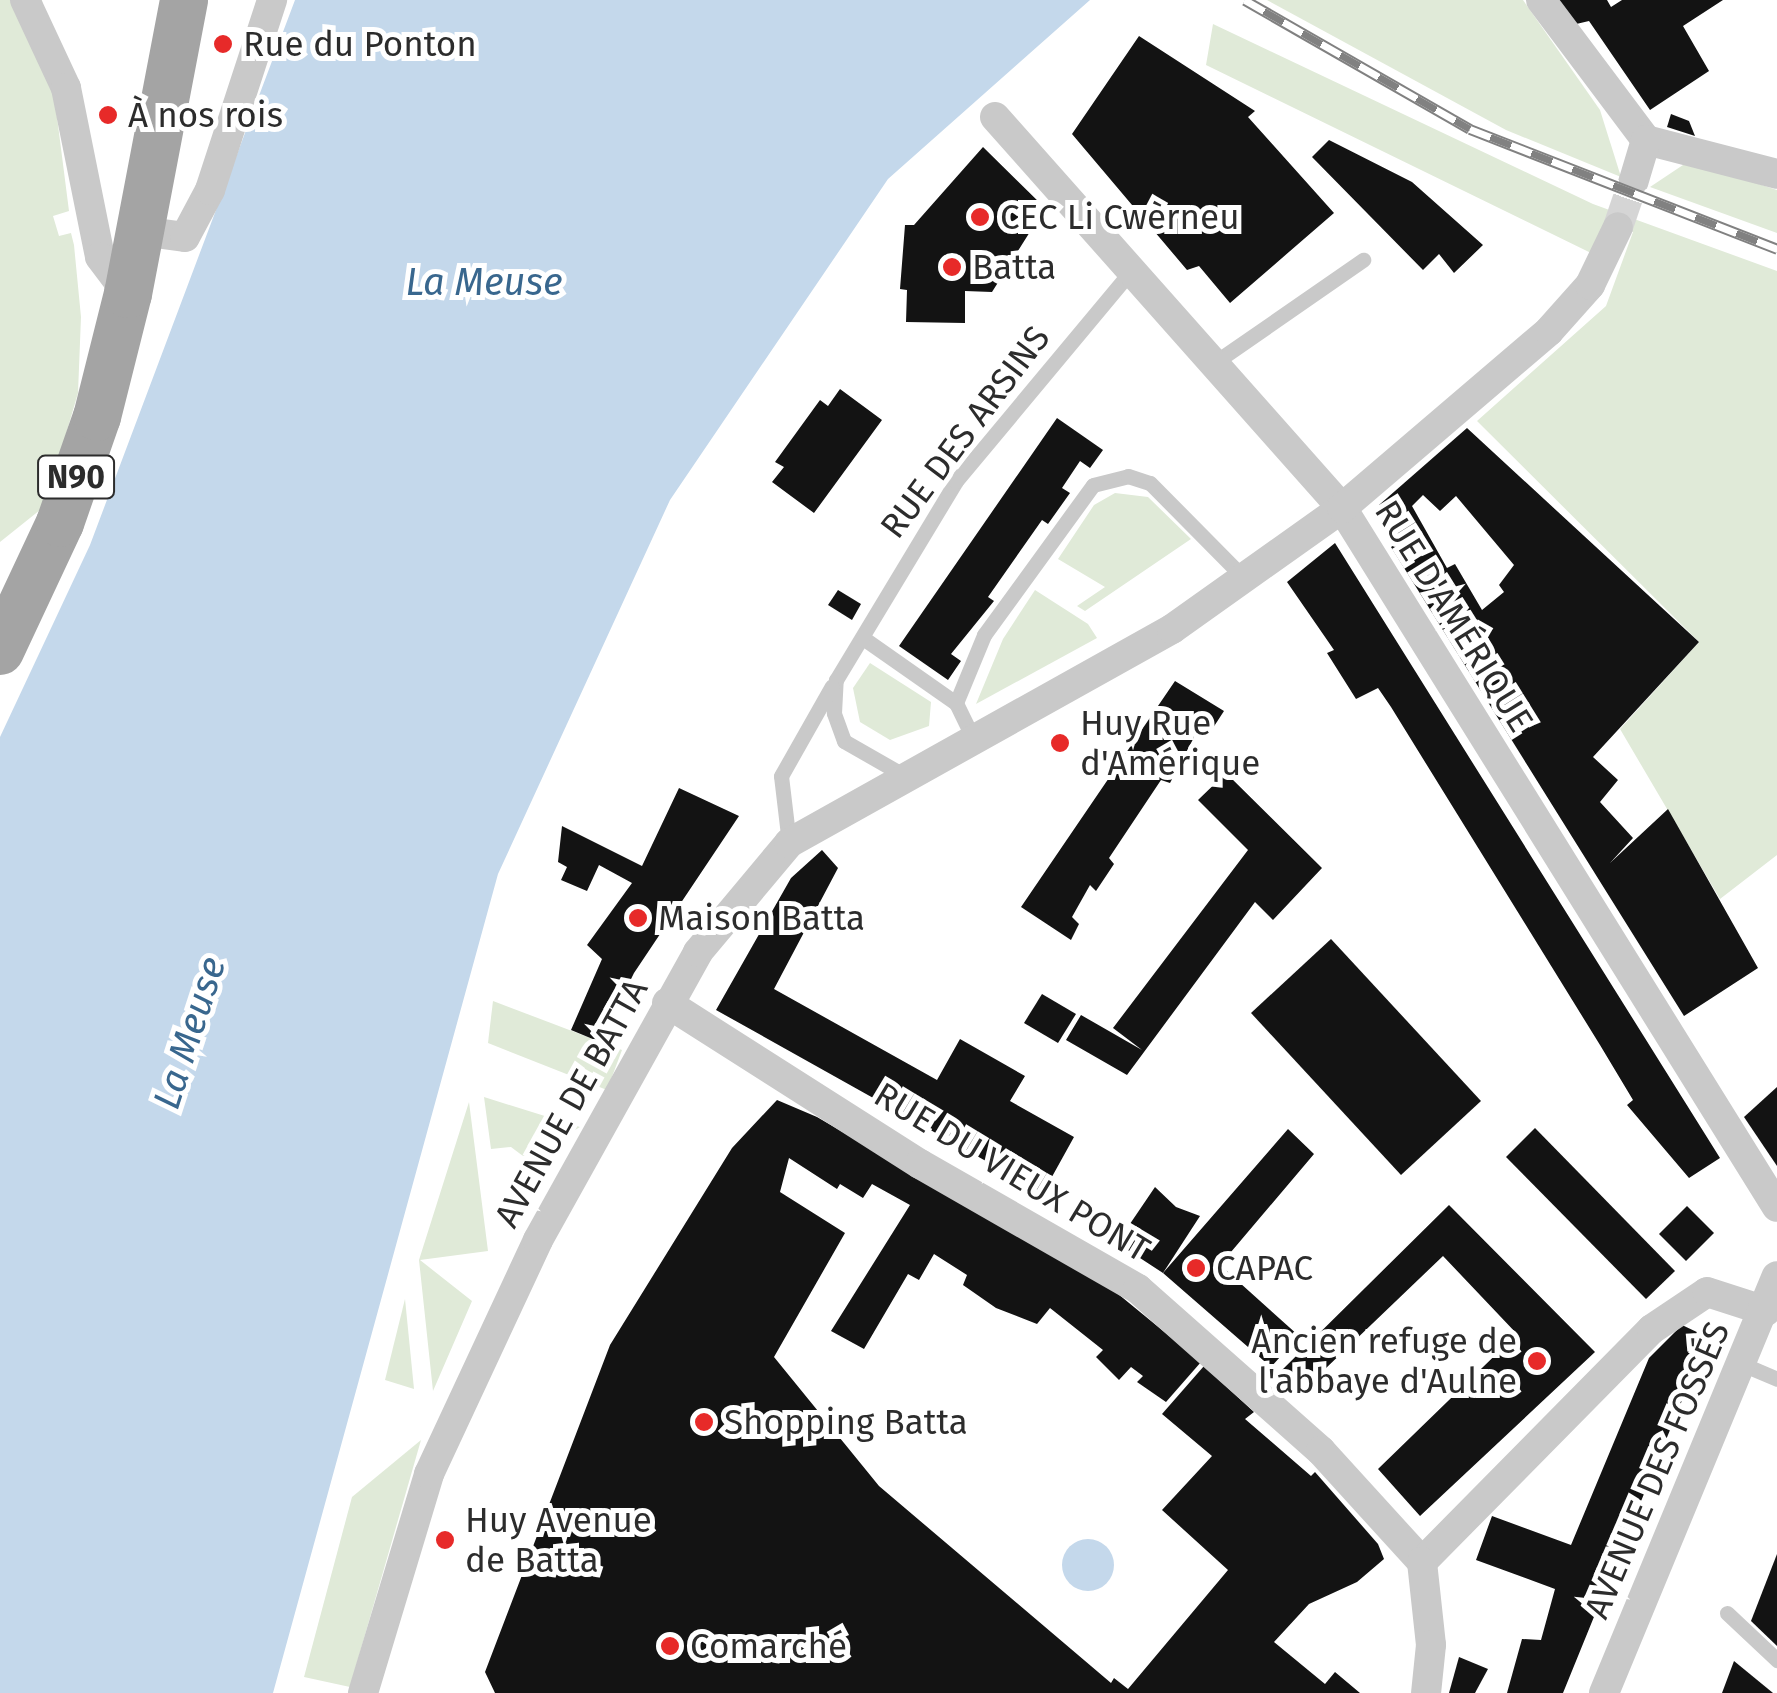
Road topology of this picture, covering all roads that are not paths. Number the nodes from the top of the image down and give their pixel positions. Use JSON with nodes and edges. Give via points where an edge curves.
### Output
{"nodes":[{"id":1,"x":25,"y":0,"type":"edge"},
{"id":2,"x":184,"y":0,"type":"edge"},
{"id":3,"x":272,"y":0,"type":"edge"},
{"id":4,"x":1541,"y":0,"type":"edge"},
{"id":5,"x":995,"y":117,"type":"dead end"},
{"id":6,"x":1646,"y":140,"type":"junction"},
{"id":7,"x":1777,"y":174,"type":"edge"},
{"id":8,"x":1634,"y":180,"type":"tunnel mouth"},
{"id":9,"x":1618,"y":227,"type":"tunnel mouth"},
{"id":10,"x":140,"y":231,"type":"junction"},
{"id":11,"x":1362,"y":260,"type":"dead end"},
{"id":12,"x":1132,"y":270,"type":"junction"},
{"id":13,"x":128,"y":294,"type":"junction"},
{"id":14,"x":1217,"y":361,"type":"junction"},
{"id":15,"x":1342,"y":508,"type":"junction"},
{"id":16,"x":1245,"y":579,"type":"junction"},
{"id":17,"x":863,"y":638,"type":"junction"},
{"id":18,"x":0,"y":651,"type":"edge"},
{"id":19,"x":836,"y":680,"type":"junction"},
{"id":20,"x":956,"y":703,"type":"junction"},
{"id":21,"x":974,"y":740,"type":"junction"},
{"id":22,"x":905,"y":776,"type":"junction"},
{"id":23,"x":788,"y":843,"type":"junction"},
{"id":24,"x":667,"y":1003,"type":"junction"},
{"id":25,"x":1777,"y":1208,"type":"edge"},
{"id":26,"x":1777,"y":1276,"type":"edge"},
{"id":27,"x":1766,"y":1311,"type":"junction"},
{"id":28,"x":1742,"y":1364,"type":"junction"},
{"id":29,"x":1777,"y":1378,"type":"edge"},
{"id":30,"x":1422,"y":1562,"type":"junction"},
{"id":31,"x":1727,"y":1614,"type":"dead end"},
{"id":32,"x":1777,"y":1660,"type":"edge"},
{"id":33,"x":362,"y":1693,"type":"edge"},
{"id":34,"x":1426,"y":1693,"type":"edge"},
{"id":35,"x":1604,"y":1693,"type":"edge"}],
"edges":[{"from":1,"to":13,"type":"street","via":[[66,88],[100,258]]},
{"from":2,"to":10,"type":"main road","number":"N90"},
{"from":3,"to":10,"type":"street","via":[[210,190],[186,237]]},
{"from":4,"to":6,"type":"street"},
{"from":5,"to":12,"type":"street","name":"RUE D'AMÉRIQUE"},
{"from":6,"to":7,"type":"street"},
{"from":6,"to":8,"type":"street"},
{"from":9,"to":15,"type":"street","name":"AVENUE DE BATTA","via":[[1590,285],[1550,331]]},
{"from":10,"to":13,"type":"main road","number":"N90"},
{"from":11,"to":14,"type":"lane"},
{"from":12,"to":14,"type":"street","name":"RUE D'AMÉRIQUE"},
{"from":12,"to":17,"type":"lane","name":"RUE DES ARSINS","via":[[956,481]]},
{"from":13,"to":18,"type":"main road","number":"N90","via":[[60,522]]},
{"from":14,"to":15,"type":"street","name":"RUE D'AMÉRIQUE"},
{"from":15,"to":16,"type":"street","name":"AVENUE DE BATTA"},
{"from":15,"to":25,"type":"street","name":"RUE D'AMÉRIQUE"},
{"from":16,"to":20,"type":"lane","via":[[1150,483],[1128,476],[1093,484],[984,635]]},
{"from":16,"to":21,"type":"street","name":"AVENUE DE BATTA","via":[[1172,629]]},
{"from":17,"to":19,"type":"lane","name":"RUE DES ARSINS"},
{"from":17,"to":20,"type":"lane"},
{"from":19,"to":22,"type":"lane","via":[[834,713],[844,741]]},
{"from":19,"to":23,"type":"lane","name":"RUE DES ARSINS","via":[[781,776]]},
{"from":20,"to":21,"type":"lane"},
{"from":21,"to":22,"type":"street","name":"AVENUE DE BATTA"},
{"from":22,"to":23,"type":"street","name":"AVENUE DE BATTA"},
{"from":23,"to":24,"type":"street","name":"AVENUE DE BATTA","via":[[698,952]]},
{"from":24,"to":30,"type":"street","name":"RUE DU VIEUX PONT","via":[[920,1164],[1138,1289],[1321,1451]]},
{"from":24,"to":33,"type":"street","name":"AVENUE DE BATTA","via":[[476,1366],[429,1474]]},
{"from":26,"to":27,"type":"street","name":"AVENUE DES FOSSÉS"},
{"from":27,"to":28,"type":"street","name":"AVENUE DES FOSSÉS"},
{"from":27,"to":30,"type":"street","via":[[1707,1292],[1652,1329]]},
{"from":28,"to":29,"type":"lane"},
{"from":28,"to":35,"type":"street","name":"AVENUE DES FOSSÉS"},
{"from":30,"to":34,"type":"street","via":[[1431,1646]]},
{"from":31,"to":32,"type":"lane"}]}
